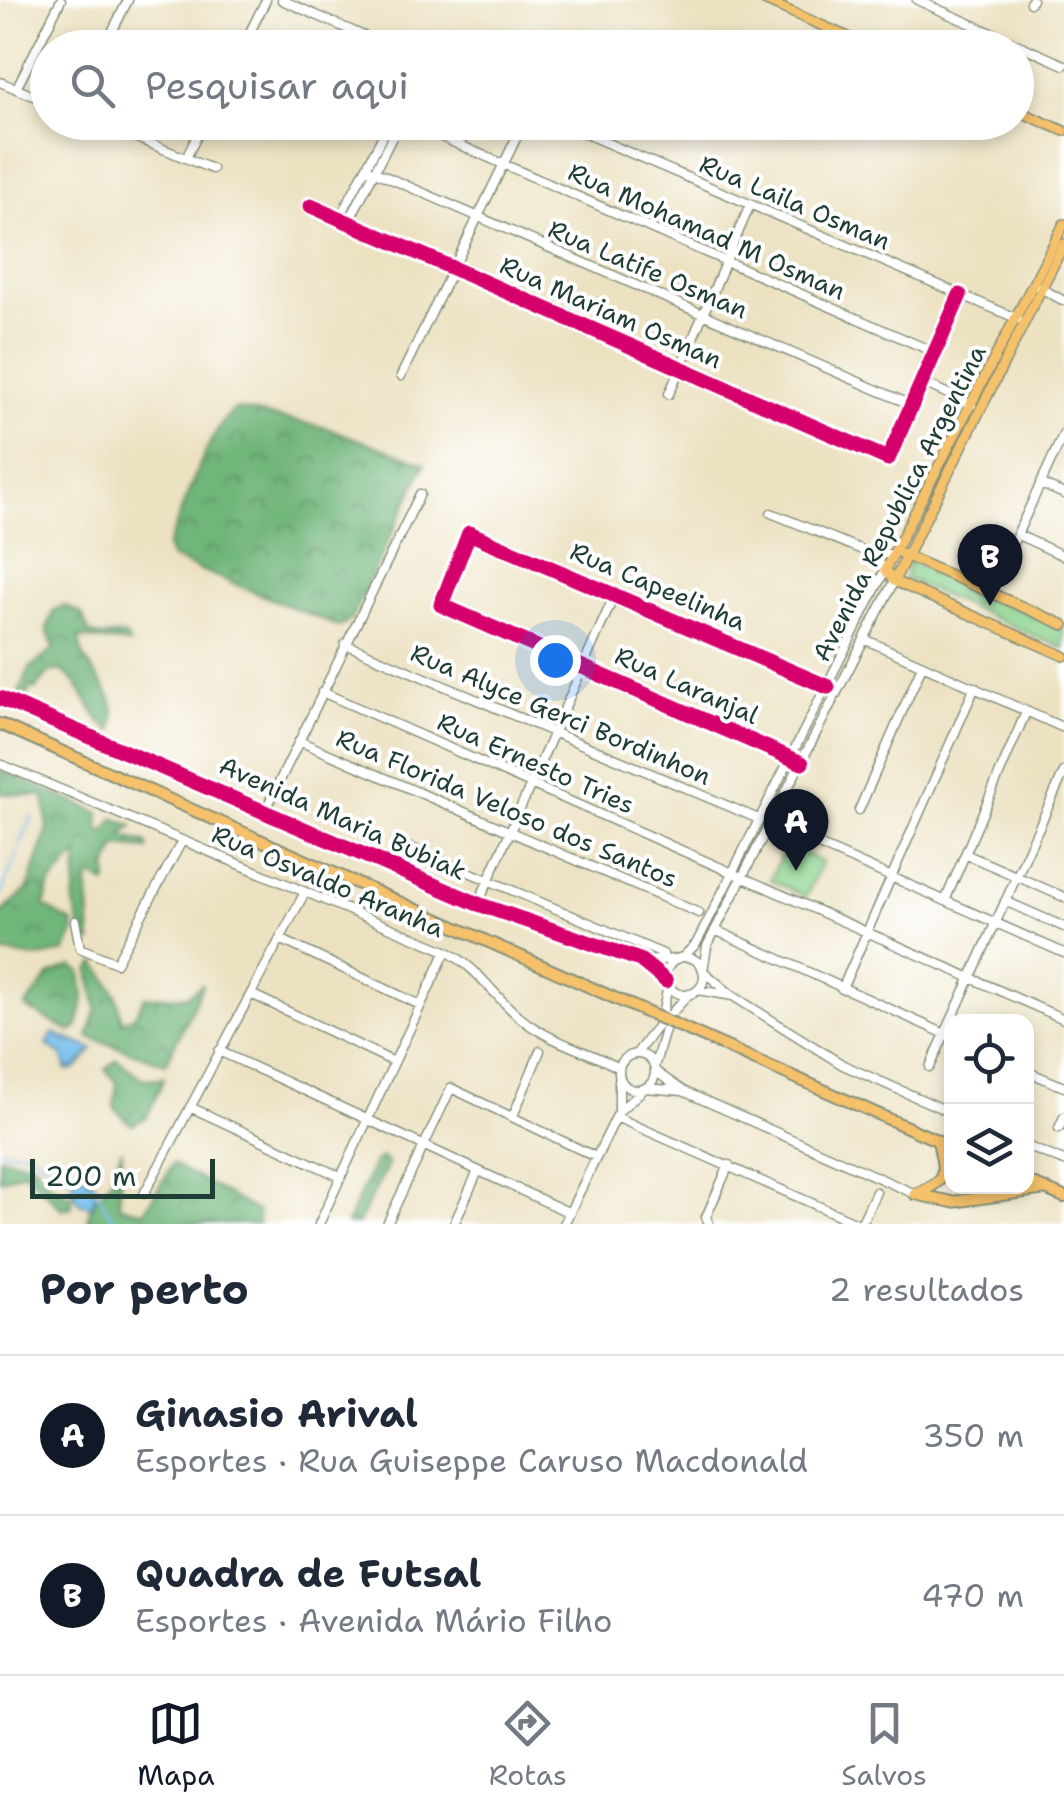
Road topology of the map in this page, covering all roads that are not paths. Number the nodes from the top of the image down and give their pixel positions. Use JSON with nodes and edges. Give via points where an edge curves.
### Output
{"nodes":[{"id":1,"x":61,"y":0,"type":"edge"},
{"id":2,"x":128,"y":0,"type":"edge"},
{"id":3,"x":266,"y":0,"type":"edge"},
{"id":4,"x":282,"y":0,"type":"edge"},
{"id":5,"x":764,"y":0,"type":"edge"},
{"id":6,"x":916,"y":0,"type":"edge"},
{"id":7,"x":46,"y":30,"type":"edge"},
{"id":8,"x":113,"y":30,"type":"edge"},
{"id":9,"x":251,"y":30,"type":"edge"},
{"id":10,"x":350,"y":30,"type":"edge"},
{"id":11,"x":832,"y":30,"type":"edge"},
{"id":12,"x":985,"y":30,"type":"edge"},
{"id":13,"x":1034,"y":51,"type":"edge"},
{"id":14,"x":30,"y":61,"type":"edge"},
{"id":15,"x":1064,"y":64,"type":"edge"},
{"id":16,"x":0,"y":82,"type":"edge"},
{"id":17,"x":16,"y":89,"type":"junction"},
{"id":18,"x":30,"y":95,"type":"edge"},
{"id":19,"x":1034,"y":118,"type":"edge"},
{"id":20,"x":1064,"y":131,"type":"edge"},
{"id":21,"x":141,"y":140,"type":"edge"},
{"id":22,"x":195,"y":140,"type":"edge"},
{"id":23,"x":382,"y":140,"type":"edge"},
{"id":24,"x":391,"y":140,"type":"edge"},
{"id":25,"x":447,"y":140,"type":"edge"},
{"id":26,"x":515,"y":140,"type":"edge"},
{"id":27,"x":600,"y":140,"type":"edge"},
{"id":28,"x":186,"y":158,"type":"junction"},
{"id":29,"x":504,"y":164,"type":"junction"},
{"id":30,"x":212,"y":169,"type":"dead end"},
{"id":31,"x":370,"y":170,"type":"junction"},
{"id":32,"x":750,"y":205,"type":"junction"},
{"id":33,"x":312,"y":206,"type":"dead end"},
{"id":34,"x":478,"y":217,"type":"junction"},
{"id":35,"x":343,"y":221,"type":"junction"},
{"id":36,"x":1064,"y":224,"type":"edge"},
{"id":37,"x":1061,"y":245,"type":"edge"},
{"id":38,"x":726,"y":261,"type":"junction"},
{"id":39,"x":452,"y":269,"type":"junction"},
{"id":40,"x":1038,"y":285,"type":"junction"},
{"id":41,"x":960,"y":295,"type":"junction"},
{"id":42,"x":1064,"y":301,"type":"edge"},
{"id":43,"x":703,"y":314,"type":"junction"},
{"id":44,"x":1020,"y":320,"type":"junction"},
{"id":45,"x":936,"y":353,"type":"junction"},
{"id":46,"x":679,"y":370,"type":"junction"},
{"id":47,"x":401,"y":376,"type":"dead end"},
{"id":48,"x":924,"y":383,"type":"junction"},
{"id":49,"x":668,"y":394,"type":"dead end"},
{"id":50,"x":972,"y":405,"type":"junction"},
{"id":51,"x":914,"y":406,"type":"junction"},
{"id":52,"x":1064,"y":433,"type":"edge"},
{"id":53,"x":1041,"y":484,"type":"junction"},
{"id":54,"x":420,"y":494,"type":"dead end"},
{"id":55,"x":1064,"y":494,"type":"edge"},
{"id":56,"x":771,"y":513,"type":"dead end"},
{"id":57,"x":1018,"y":535,"type":"junction"},
{"id":58,"x":872,"y":554,"type":"junction"},
{"id":59,"x":894,"y":554,"type":"junction"},
{"id":60,"x":906,"y":555,"type":"junction"},
{"id":61,"x":1064,"y":556,"type":"edge"},
{"id":62,"x":885,"y":570,"type":"junction"},
{"id":63,"x":894,"y":581,"type":"junction"},
{"id":64,"x":990,"y":593,"type":"junction"},
{"id":65,"x":615,"y":594,"type":"junction"},
{"id":66,"x":441,"y":605,"type":"joint"},
{"id":67,"x":1064,"y":625,"type":"edge"},
{"id":68,"x":864,"y":639,"type":"junction"},
{"id":69,"x":345,"y":644,"type":"junction"},
{"id":70,"x":1064,"y":656,"type":"edge"},
{"id":71,"x":583,"y":666,"type":"junction"},
{"id":72,"x":922,"y":666,"type":"junction"},
{"id":73,"x":828,"y":687,"type":"junction"},
{"id":74,"x":974,"y":688,"type":"junction"},
{"id":75,"x":322,"y":692,"type":"junction"},
{"id":76,"x":0,"y":698,"type":"edge"},
{"id":77,"x":1026,"y":712,"type":"junction"},
{"id":78,"x":0,"y":724,"type":"edge"},
{"id":79,"x":1064,"y":728,"type":"edge"},
{"id":80,"x":554,"y":733,"type":"junction"},
{"id":81,"x":299,"y":741,"type":"junction"},
{"id":82,"x":792,"y":759,"type":"junction"},
{"id":83,"x":0,"y":764,"type":"edge"},
{"id":84,"x":802,"y":764,"type":"junction"},
{"id":85,"x":1064,"y":772,"type":"edge"},
{"id":86,"x":532,"y":783,"type":"junction"},
{"id":87,"x":265,"y":810,"type":"junction"},
{"id":88,"x":859,"y":810,"type":"dead end"},
{"id":89,"x":761,"y":820,"type":"junction"},
{"id":90,"x":771,"y":824,"type":"junction"},
{"id":91,"x":511,"y":830,"type":"junction"},
{"id":92,"x":182,"y":841,"type":"junction"},
{"id":93,"x":412,"y":848,"type":"dead end"},
{"id":94,"x":965,"y":854,"type":"junction"},
{"id":95,"x":734,"y":872,"type":"junction"},
{"id":96,"x":744,"y":876,"type":"junction"},
{"id":97,"x":890,"y":878,"type":"junction"},
{"id":98,"x":1016,"y":878,"type":"junction"},
{"id":99,"x":489,"y":881,"type":"junction"},
{"id":100,"x":304,"y":894,"type":"junction"},
{"id":101,"x":1064,"y":898,"type":"edge"},
{"id":102,"x":945,"y":901,"type":"junction"},
{"id":103,"x":1006,"y":902,"type":"junction"},
{"id":104,"x":478,"y":904,"type":"junction"},
{"id":105,"x":699,"y":913,"type":"dead end"},
{"id":106,"x":75,"y":921,"type":"dead end"},
{"id":107,"x":996,"y":924,"type":"junction"},
{"id":108,"x":1064,"y":927,"type":"edge"},
{"id":109,"x":715,"y":930,"type":"junction"},
{"id":110,"x":869,"y":930,"type":"junction"},
{"id":111,"x":1064,"y":938,"type":"edge"},
{"id":112,"x":280,"y":939,"type":"junction"},
{"id":113,"x":446,"y":951,"type":"junction"},
{"id":114,"x":1061,"y":952,"type":"edge"},
{"id":115,"x":663,"y":954,"type":"dead end"},
{"id":116,"x":680,"y":957,"type":"junction"},
{"id":117,"x":640,"y":960,"type":"junction"},
{"id":118,"x":703,"y":970,"type":"junction"},
{"id":119,"x":970,"y":977,"type":"junction"},
{"id":120,"x":667,"y":982,"type":"junction"},
{"id":121,"x":842,"y":989,"type":"junction"},
{"id":122,"x":693,"y":992,"type":"junction"},
{"id":123,"x":250,"y":994,"type":"junction"},
{"id":124,"x":732,"y":996,"type":"junction"},
{"id":125,"x":420,"y":1005,"type":"junction"},
{"id":126,"x":956,"y":1014,"type":"edge"},
{"id":127,"x":1064,"y":1020,"type":"edge"},
{"id":128,"x":944,"y":1033,"type":"edge"},
{"id":129,"x":944,"y":1042,"type":"edge"},
{"id":130,"x":540,"y":1050,"type":"dead end"},
{"id":131,"x":219,"y":1051,"type":"junction"},
{"id":132,"x":637,"y":1054,"type":"junction"},
{"id":133,"x":394,"y":1062,"type":"junction"},
{"id":134,"x":930,"y":1067,"type":"dead end"},
{"id":135,"x":655,"y":1069,"type":"junction"},
{"id":136,"x":619,"y":1072,"type":"junction"},
{"id":137,"x":1034,"y":1075,"type":"edge"},
{"id":138,"x":645,"y":1088,"type":"junction"},
{"id":139,"x":1064,"y":1088,"type":"edge"},
{"id":140,"x":683,"y":1092,"type":"junction"},
{"id":141,"x":190,"y":1107,"type":"junction"},
{"id":142,"x":944,"y":1109,"type":"edge"},
{"id":143,"x":617,"y":1114,"type":"junction"},
{"id":144,"x":513,"y":1116,"type":"junction"},
{"id":145,"x":1064,"y":1117,"type":"edge"},
{"id":146,"x":368,"y":1120,"type":"junction"},
{"id":147,"x":1059,"y":1128,"type":"dead end"},
{"id":148,"x":938,"y":1142,"type":"junction"},
{"id":149,"x":944,"y":1145,"type":"edge"},
{"id":150,"x":424,"y":1146,"type":"junction"},
{"id":151,"x":1034,"y":1149,"type":"edge"},
{"id":152,"x":596,"y":1157,"type":"junction"},
{"id":153,"x":1064,"y":1161,"type":"edge"},
{"id":154,"x":729,"y":1165,"type":"junction"},
{"id":155,"x":478,"y":1171,"type":"junction"},
{"id":156,"x":341,"y":1178,"type":"junction"},
{"id":157,"x":1034,"y":1184,"type":"edge"},
{"id":158,"x":1046,"y":1189,"type":"junction"},
{"id":159,"x":876,"y":1192,"type":"dead end"},
{"id":160,"x":144,"y":1194,"type":"dead end"},
{"id":161,"x":915,"y":1194,"type":"junction"},
{"id":162,"x":1064,"y":1198,"type":"edge"},
{"id":163,"x":570,"y":1213,"type":"junction"},
{"id":164,"x":708,"y":1220,"type":"edge"},
{"id":165,"x":319,"y":1224,"type":"edge"},
{"id":166,"x":387,"y":1224,"type":"edge"},
{"id":167,"x":454,"y":1224,"type":"edge"},
{"id":168,"x":564,"y":1224,"type":"edge"},
{"id":169,"x":860,"y":1224,"type":"edge"}],
"edges":[{"from":1,"to":7,"type":"street"},
{"from":2,"to":8,"type":"street"},
{"from":3,"to":9,"type":"street"},
{"from":4,"to":10,"type":"street"},
{"from":5,"to":11,"type":"main road"},
{"from":6,"to":12,"type":"street"},
{"from":13,"to":15,"type":"street"},
{"from":14,"to":17,"type":"street"},
{"from":16,"to":17,"type":"street"},
{"from":17,"to":18,"type":"street"},
{"from":19,"to":20,"type":"main road"},
{"from":21,"to":28,"type":"street"},
{"from":22,"to":28,"type":"street"},
{"from":23,"to":31,"type":"street"},
{"from":24,"to":31,"type":"street"},
{"from":25,"to":29,"type":"street","name":"Rua Mohamad M Osman"},
{"from":26,"to":29,"type":"street"},
{"from":27,"to":32,"type":"street","name":"Rua Laila Osman"},
{"from":28,"to":30,"type":"street"},
{"from":29,"to":34,"type":"street"},
{"from":29,"to":38,"type":"street","name":"Rua Mohamad M Osman"},
{"from":31,"to":34,"type":"street","name":"Rua Latife Osman"},
{"from":31,"to":35,"type":"street"},
{"from":32,"to":38,"type":"street"},
{"from":32,"to":41,"type":"street","name":"Rua Laila Osman"},
{"from":33,"to":35,"type":"street","name":"Rua Mariam Osman"},
{"from":34,"to":39,"type":"street"},
{"from":34,"to":43,"type":"street","name":"Rua Latife Osman"},
{"from":35,"to":39,"type":"street","name":"Rua Mariam Osman"},
{"from":36,"to":37,"type":"main road","name":"Avenida Republica Argentina"},
{"from":37,"to":40,"type":"main road","name":"Avenida Republica Argentina"},
{"from":38,"to":43,"type":"street"},
{"from":38,"to":45,"type":"street","name":"Rua Mohamad M Osman"},
{"from":39,"to":46,"type":"street","name":"Rua Mariam Osman"},
{"from":39,"to":47,"type":"street"},
{"from":40,"to":42,"type":"street"},
{"from":40,"to":44,"type":"main road","name":"Avenida Republica Argentina"},
{"from":41,"to":44,"type":"street","name":"Rua Laila Osman"},
{"from":41,"to":45,"type":"street"},
{"from":43,"to":46,"type":"street"},
{"from":43,"to":51,"type":"street","name":"Rua Latife Osman"},
{"from":44,"to":50,"type":"main road","name":"Avenida Republica Argentina"},
{"from":44,"to":60,"type":"main road","name":"Avenida Republica Argentina"},
{"from":45,"to":48,"type":"street"},
{"from":46,"to":49,"type":"street"},
{"from":46,"to":51,"type":"street","name":"Rua Mariam Osman","via":[[884,458],[891,457]]},
{"from":48,"to":50,"type":"street"},
{"from":48,"to":51,"type":"street"},
{"from":50,"to":59,"type":"main road","name":"Avenida Republica Argentina"},
{"from":52,"to":53,"type":"street"},
{"from":53,"to":55,"type":"street"},
{"from":53,"to":57,"type":"street"},
{"from":54,"to":69,"type":"street"},
{"from":56,"to":58,"type":"street"},
{"from":57,"to":61,"type":"street"},
{"from":57,"to":64,"type":"street"},
{"from":58,"to":59,"type":"street"},
{"from":58,"to":62,"type":"street"},
{"from":59,"to":60,"type":"main road"},
{"from":59,"to":62,"type":"main road","name":"Avenida Republica Argentina"},
{"from":60,"to":63,"type":"main road","name":"Avenida Republica Argentina"},
{"from":60,"to":64,"type":"main road"},
{"from":62,"to":63,"type":"main road"},
{"from":62,"to":73,"type":"street","name":"Avenida Republica Argentina"},
{"from":63,"to":68,"type":"street","name":"Avenida Republica Argentina"},
{"from":63,"to":70,"type":"main road"},
{"from":64,"to":67,"type":"main road"},
{"from":65,"to":66,"type":"street","name":"Rua Capeelinha","via":[[469,533]]},
{"from":65,"to":71,"type":"street"},
{"from":65,"to":73,"type":"street","name":"Rua Capeelinha"},
{"from":66,"to":71,"type":"street","name":"Rua Laranjal"},
{"from":68,"to":72,"type":"street"},
{"from":68,"to":84,"type":"street","name":"Avenida Republica Argentina"},
{"from":69,"to":75,"type":"street"},
{"from":69,"to":80,"type":"street","name":"Rua Alyce Gerci Bordinhon"},
{"from":71,"to":80,"type":"street"},
{"from":71,"to":82,"type":"street","name":"Rua Laranjal"},
{"from":72,"to":74,"type":"street"},
{"from":72,"to":88,"type":"street"},
{"from":73,"to":82,"type":"street","name":"Avenida Republica Argentina"},
{"from":74,"to":77,"type":"street"},
{"from":74,"to":97,"type":"street"},
{"from":75,"to":81,"type":"street"},
{"from":75,"to":86,"type":"street","name":"Rua Ernesto Tries"},
{"from":76,"to":87,"type":"street","name":"Avenida Maria Bubiak"},
{"from":77,"to":79,"type":"street"},
{"from":77,"to":94,"type":"street"},
{"from":78,"to":148,"type":"highway","bridge":true},
{"from":80,"to":86,"type":"street"},
{"from":80,"to":89,"type":"street","name":"Rua Alyce Gerci Bordinhon"},
{"from":81,"to":87,"type":"street"},
{"from":81,"to":91,"type":"street","name":"Rua Florida Veloso dos Santos"},
{"from":82,"to":84,"type":"street","name":"Rua Laranjal"},
{"from":82,"to":89,"type":"street","name":"Avenida Republica Argentina"},
{"from":83,"to":92,"type":"street","name":"Rua Osvaldo Aranha"},
{"from":84,"to":90,"type":"street","name":"Avenida Republica Argentina"},
{"from":85,"to":98,"type":"street"},
{"from":86,"to":91,"type":"street"},
{"from":86,"to":95,"type":"street","name":"Rua Ernesto Tries"},
{"from":87,"to":104,"type":"street","name":"Avenida Maria Bubiak"},
{"from":89,"to":95,"type":"street","name":"Avenida Republica Argentina"},
{"from":90,"to":96,"type":"street","name":"Avenida Republica Argentina"},
{"from":90,"to":97,"type":"street"},
{"from":91,"to":99,"type":"street"},
{"from":91,"to":105,"type":"street","name":"Rua Florida Veloso dos Santos"},
{"from":92,"to":100,"type":"street","name":"Rua Osvaldo Aranha"},
{"from":92,"to":106,"type":"street","via":[[116,963],[80,948]]},
{"from":93,"to":99,"type":"street"},
{"from":94,"to":98,"type":"street"},
{"from":94,"to":102,"type":"street"},
{"from":95,"to":96,"type":"street","name":"Rua Ernesto Tries"},
{"from":95,"to":116,"type":"street","name":"Avenida Republica Argentina","via":[[696,944]]},
{"from":96,"to":109,"type":"street","name":"Avenida Republica Argentina"},
{"from":96,"to":110,"type":"street","name":"Rua Ernesto Tries"},
{"from":97,"to":102,"type":"street"},
{"from":97,"to":110,"type":"street"},
{"from":98,"to":101,"type":"street"},
{"from":98,"to":103,"type":"street"},
{"from":99,"to":104,"type":"street"},
{"from":99,"to":115,"type":"street"},
{"from":100,"to":112,"type":"street"},
{"from":100,"to":113,"type":"street","name":"Rua Osvaldo Aranha"},
{"from":102,"to":107,"type":"street"},
{"from":103,"to":107,"type":"street"},
{"from":103,"to":108,"type":"street"},
{"from":104,"to":117,"type":"street","name":"Avenida Maria Bubiak"},
{"from":107,"to":114,"type":"street"},
{"from":107,"to":119,"type":"street"},
{"from":109,"to":118,"type":"street","name":"Avenida Republica Argentina"},
{"from":109,"to":121,"type":"street"},
{"from":110,"to":119,"type":"street","name":"Rua Ernesto Tries"},
{"from":110,"to":121,"type":"street"},
{"from":111,"to":114,"type":"street"},
{"from":112,"to":123,"type":"street"},
{"from":112,"to":125,"type":"street"},
{"from":113,"to":125,"type":"street"},
{"from":113,"to":136,"type":"street","name":"Rua Osvaldo Aranha","via":[[472,965],[532,1027]]},
{"from":116,"to":117,"type":"street","name":"Avenida Maria Bubiak"},
{"from":116,"to":118,"type":"street","via":[[696,960]]},
{"from":116,"to":120,"type":"street","via":[[667,968]]},
{"from":117,"to":120,"type":"street","name":"Avenida Maria Bubiak"},
{"from":118,"to":122,"type":"street"},
{"from":118,"to":124,"type":"street"},
{"from":119,"to":126,"type":"street"},
{"from":119,"to":127,"type":"street","name":"Rua Ernesto Tries"},
{"from":120,"to":122,"type":"street","via":[[677,993]]},
{"from":120,"to":132,"type":"street","via":[[660,1021]]},
{"from":121,"to":128,"type":"street"},
{"from":122,"to":124,"type":"street"},
{"from":122,"to":135,"type":"street","via":[[672,1010],[661,1032]]},
{"from":123,"to":131,"type":"street"},
{"from":123,"to":133,"type":"street"},
{"from":124,"to":142,"type":"street","via":[[843,1065]]},
{"from":125,"to":133,"type":"street"},
{"from":129,"to":134,"type":"street"},
{"from":130,"to":144,"type":"street"},
{"from":131,"to":141,"type":"street"},
{"from":131,"to":146,"type":"street"},
{"from":132,"to":135,"type":"street"},
{"from":132,"to":136,"type":"street"},
{"from":133,"to":146,"type":"street"},
{"from":135,"to":138,"type":"street"},
{"from":135,"to":140,"type":"street"},
{"from":136,"to":138,"type":"street","via":[[630,1088]]},
{"from":136,"to":143,"type":"street"},
{"from":137,"to":139,"type":"street"},
{"from":138,"to":140,"type":"street"},
{"from":138,"to":143,"type":"street"},
{"from":140,"to":161,"type":"street"},
{"from":141,"to":156,"type":"street"},
{"from":141,"to":160,"type":"street"},
{"from":143,"to":152,"type":"street"},
{"from":143,"to":154,"type":"street"},
{"from":144,"to":150,"type":"street","via":[[451,1088]]},
{"from":144,"to":152,"type":"street"},
{"from":145,"to":147,"type":"street"},
{"from":146,"to":150,"type":"street"},
{"from":146,"to":156,"type":"street"},
{"from":148,"to":149,"type":"highway"},
{"from":148,"to":161,"type":"highway","via":[[942,1178]]},
{"from":150,"to":155,"type":"street"},
{"from":150,"to":166,"type":"street"},
{"from":151,"to":153,"type":"street"},
{"from":152,"to":163,"type":"street"},
{"from":154,"to":164,"type":"street"},
{"from":154,"to":169,"type":"street"},
{"from":155,"to":163,"type":"street"},
{"from":155,"to":167,"type":"street"},
{"from":156,"to":165,"type":"street"},
{"from":157,"to":158,"type":"highway"},
{"from":158,"to":161,"type":"highway","via":[[952,1202]]},
{"from":158,"to":162,"type":"highway"},
{"from":159,"to":169,"type":"street"},
{"from":163,"to":168,"type":"street"}]}
